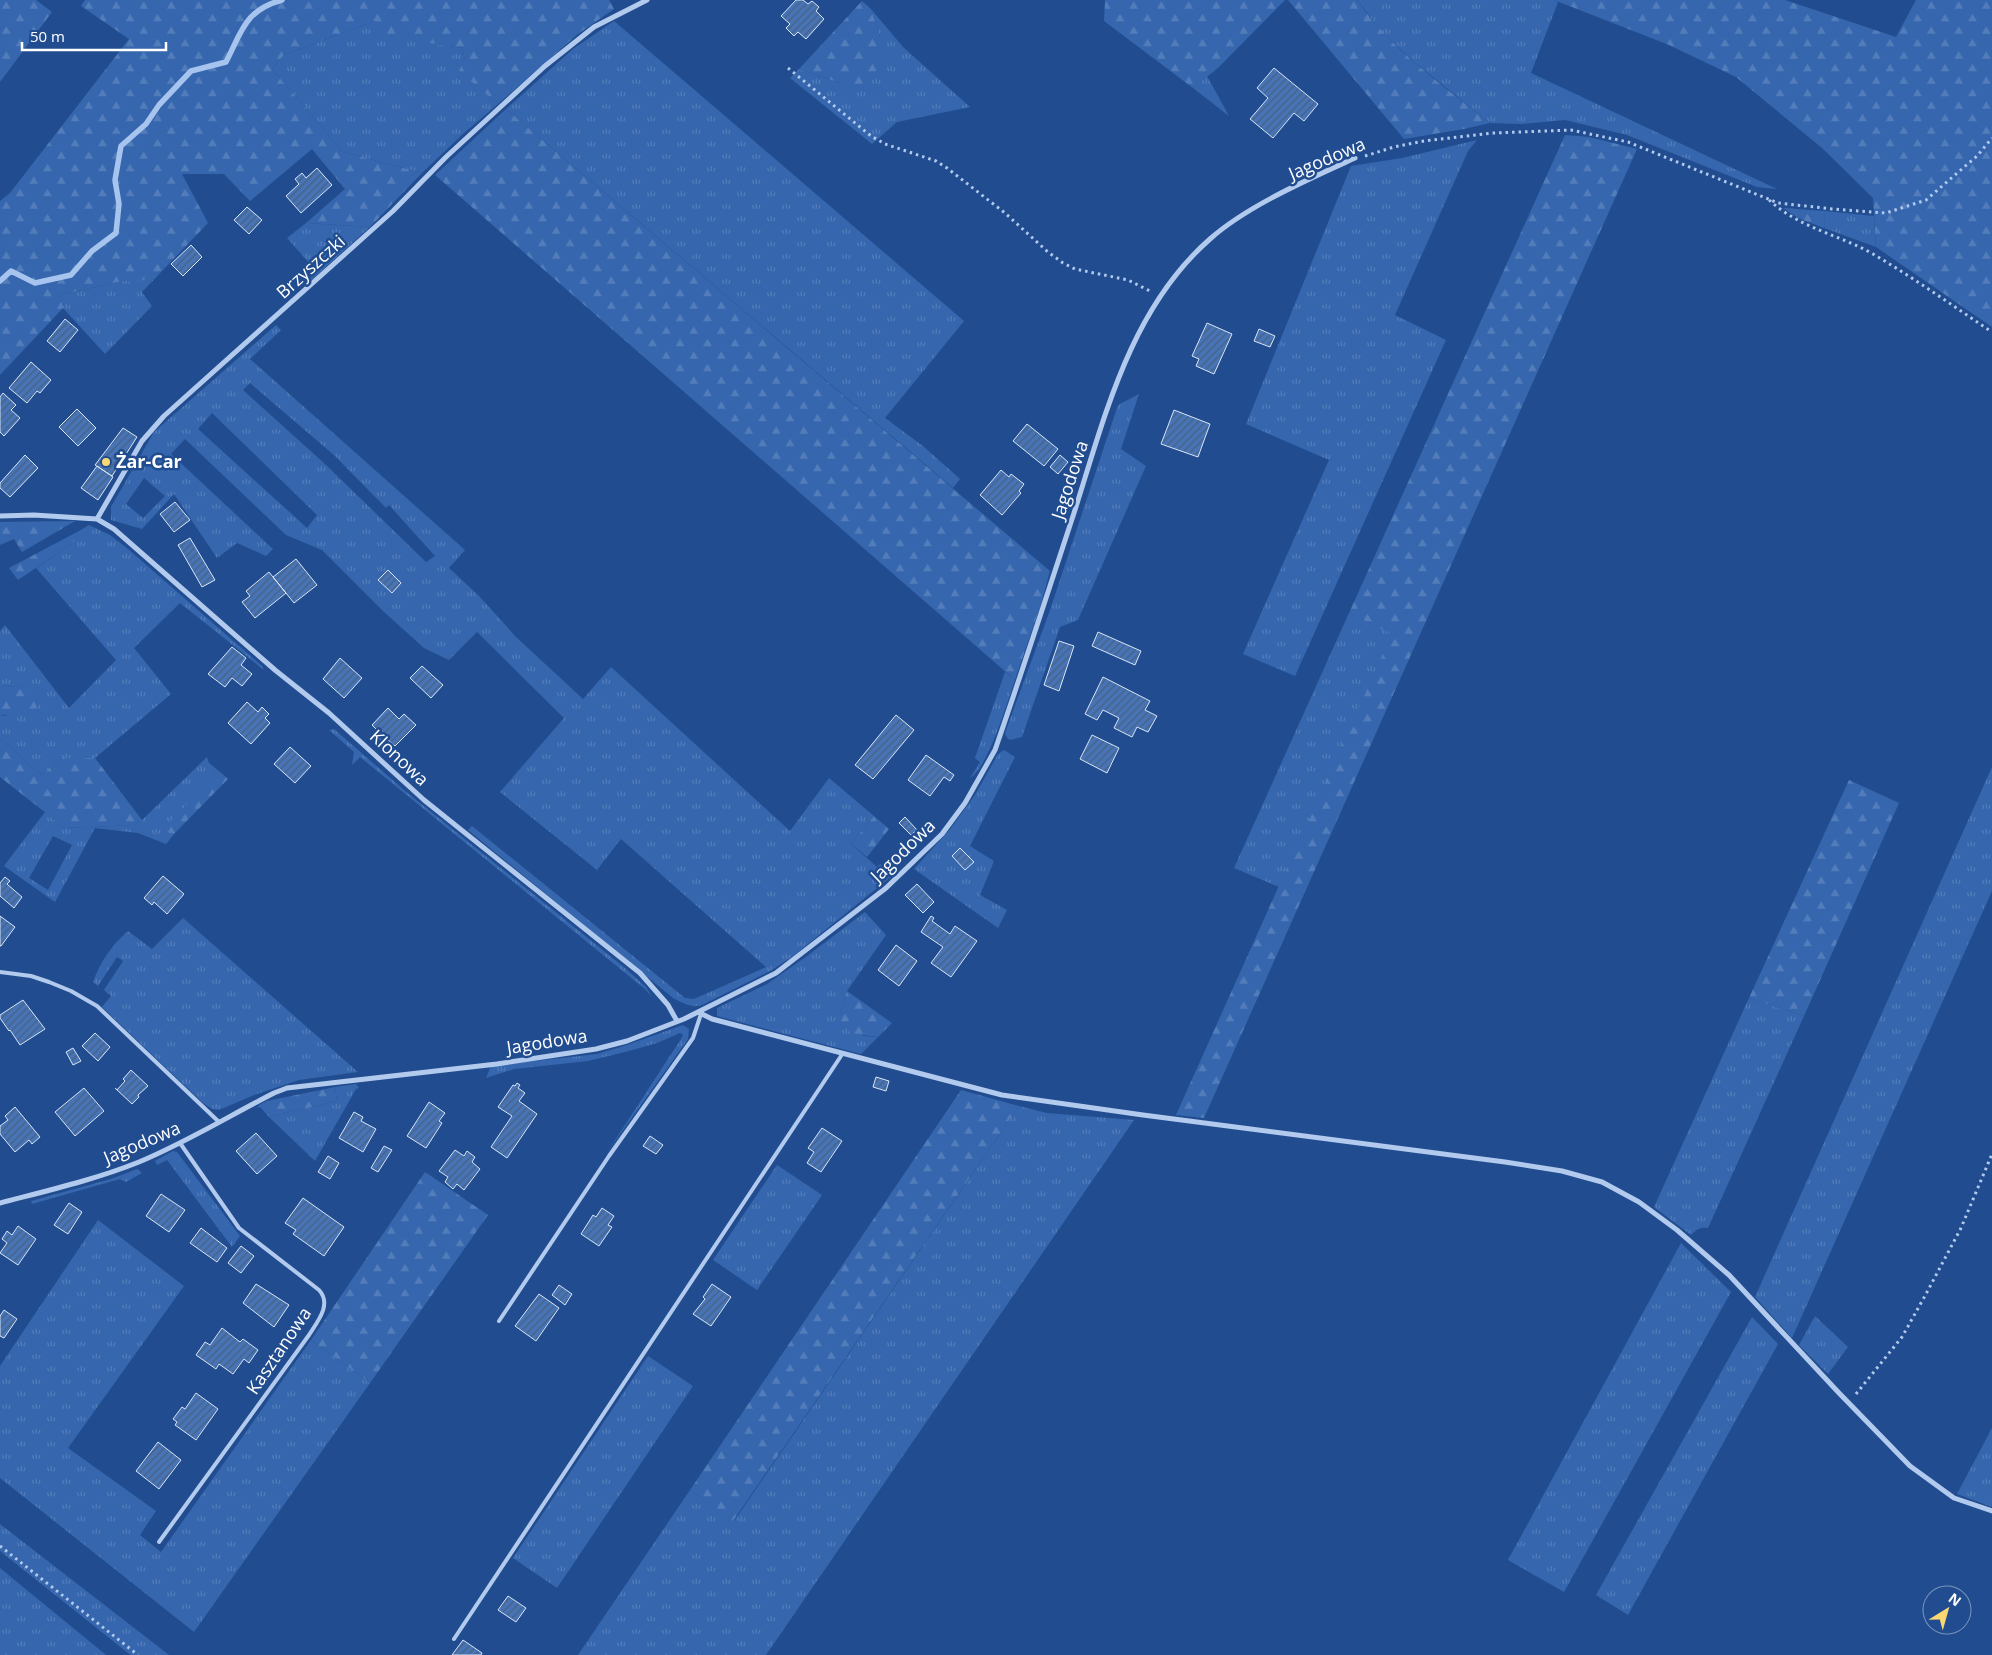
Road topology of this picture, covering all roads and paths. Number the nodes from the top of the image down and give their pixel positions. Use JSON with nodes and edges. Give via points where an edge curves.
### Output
{"nodes":[{"id":1,"x":647,"y":0,"type":"edge"},
{"id":2,"x":788,"y":68,"type":"dead end"},
{"id":3,"x":1992,"y":138,"type":"edge"},
{"id":4,"x":1355,"y":158,"type":"joint"},
{"id":5,"x":1766,"y":198,"type":"junction"},
{"id":6,"x":1160,"y":296,"type":"junction"},
{"id":7,"x":1992,"y":332,"type":"edge"},
{"id":8,"x":0,"y":516,"type":"edge"},
{"id":9,"x":97,"y":519,"type":"junction"},
{"id":10,"x":0,"y":972,"type":"edge"},
{"id":11,"x":699,"y":1013,"type":"junction"},
{"id":12,"x":677,"y":1021,"type":"junction"},
{"id":13,"x":843,"y":1053,"type":"junction"},
{"id":14,"x":219,"y":1122,"type":"junction"},
{"id":15,"x":180,"y":1143,"type":"junction"},
{"id":16,"x":1992,"y":1154,"type":"edge"},
{"id":17,"x":0,"y":1203,"type":"edge"},
{"id":18,"x":499,"y":1320,"type":"dead end"},
{"id":19,"x":1849,"y":1404,"type":"junction"},
{"id":20,"x":1992,"y":1511,"type":"edge"},
{"id":21,"x":159,"y":1542,"type":"dead end"},
{"id":22,"x":0,"y":1546,"type":"edge"},
{"id":23,"x":454,"y":1639,"type":"dead end"},
{"id":24,"x":138,"y":1655,"type":"edge"}],
"edges":[{"from":1,"to":9,"type":"street","name":"Brzyszczki","via":[[594,27],[545,66],[393,211],[164,416],[142,441]]},
{"from":2,"to":6,"type":"path","via":[[871,136],[947,168],[1063,263],[1075,269],[1128,280]]},
{"from":3,"to":5,"type":"path","via":[[1977,156],[1926,200],[1886,212],[1778,203]]},
{"from":4,"to":5,"type":"path","name":"Jagodowa","via":[[1424,141],[1570,130],[1628,142]]},
{"from":4,"to":6,"type":"street","name":"Jagodowa","via":[[1235,219],[1208,240]]},
{"from":5,"to":7,"type":"path","via":[[1797,221],[1872,254]]},
{"from":6,"to":11,"type":"street","name":"Jagodowa","via":[[1142,325],[1124,365],[995,750],[965,803],[942,834],[872,900],[776,972]]},
{"from":8,"to":9,"type":"street"},
{"from":9,"to":12,"type":"street","name":"Klonowa","via":[[114,529],[329,713],[424,800],[640,973],[668,1005]]},
{"from":10,"to":14,"type":"lane","via":[[31,976],[92,1003]]},
{"from":11,"to":12,"type":"street","name":"Jagodowa"},
{"from":11,"to":13,"type":"street"},
{"from":11,"to":18,"type":"lane","via":[[699,1026],[693,1038]]},
{"from":12,"to":14,"type":"street","name":"Jagodowa","via":[[627,1041],[596,1049],[287,1088]]},
{"from":13,"to":19,"type":"street","via":[[1002,1095],[1505,1162],[1562,1171],[1602,1182],[1639,1202],[1729,1275]]},
{"from":13,"to":23,"type":"lane"},
{"from":14,"to":15,"type":"street","name":"Jagodowa"},
{"from":15,"to":17,"type":"street","name":"Jagodowa","via":[[114,1171]]},
{"from":15,"to":21,"type":"lane","name":"Kasztanowa","via":[[239,1228],[319,1290],[325,1304],[309,1335]]},
{"from":16,"to":19,"type":"path","via":[[1961,1228],[1922,1303],[1902,1336]]},
{"from":19,"to":20,"type":"street","via":[[1910,1466],[1954,1498]]},
{"from":22,"to":24,"type":"path"}]}
